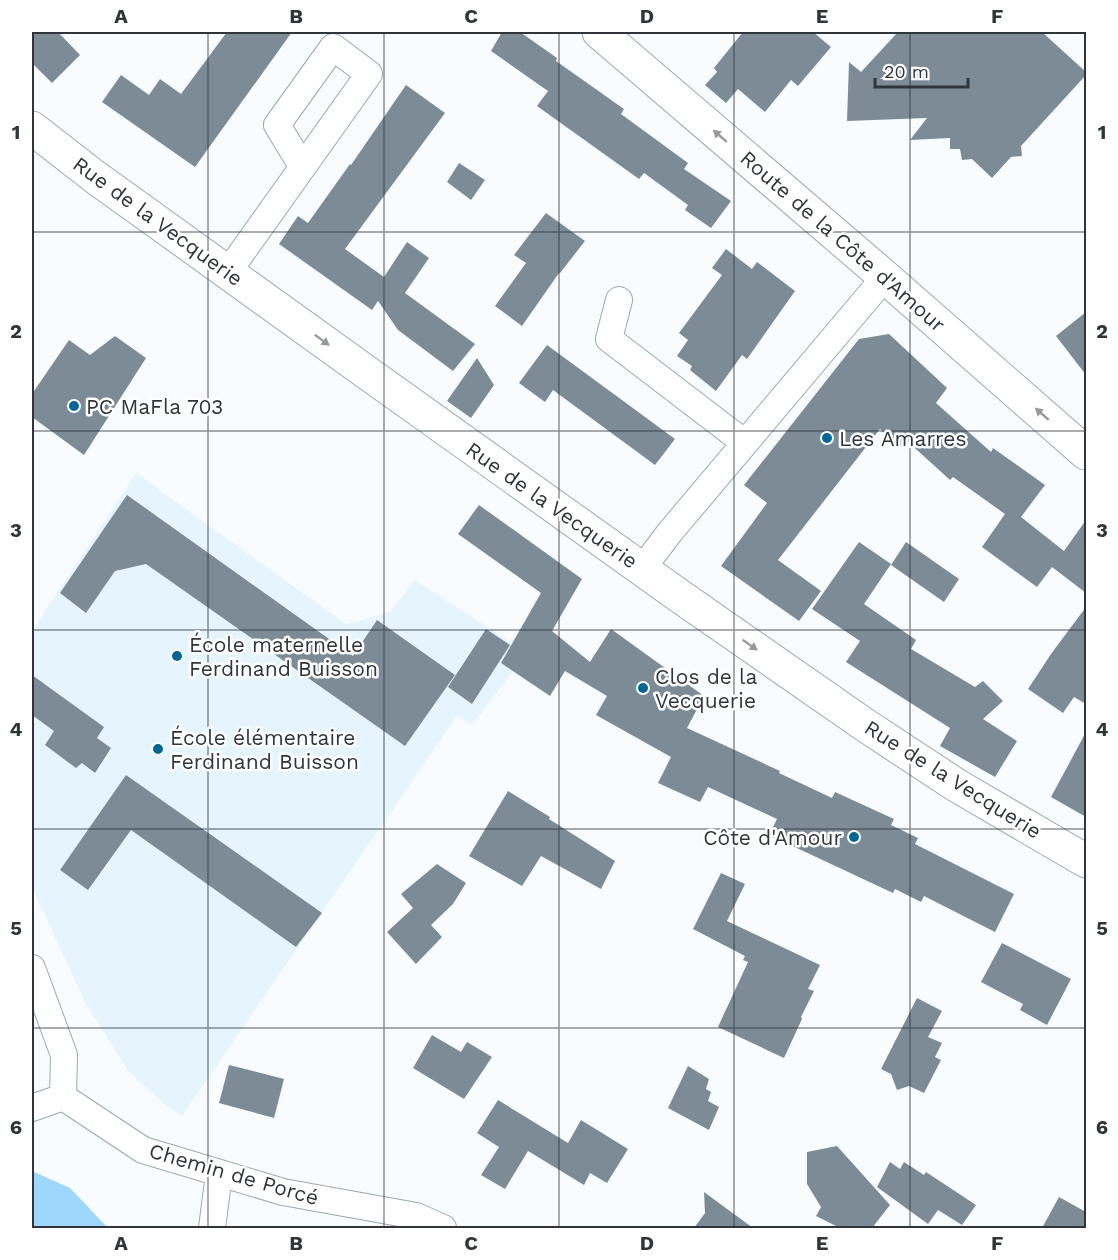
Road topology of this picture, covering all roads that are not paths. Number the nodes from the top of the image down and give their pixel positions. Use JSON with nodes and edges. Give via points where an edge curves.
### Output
{"nodes":[{"id":1,"x":598,"y":32,"type":"edge"},
{"id":2,"x":32,"y":128,"type":"edge"},
{"id":3,"x":302,"y":166,"type":"dead end"},
{"id":4,"x":228,"y":272,"type":"junction"},
{"id":5,"x":885,"y":277,"type":"junction"},
{"id":6,"x":619,"y":300,"type":"dead end"},
{"id":7,"x":745,"y":443,"type":"junction"},
{"id":8,"x":1086,"y":453,"type":"edge"},
{"id":9,"x":642,"y":569,"type":"junction"},
{"id":10,"x":1086,"y":861,"type":"edge"},
{"id":11,"x":32,"y":968,"type":"edge"},
{"id":12,"x":63,"y":1097,"type":"junction"},
{"id":13,"x":32,"y":1108,"type":"edge"},
{"id":14,"x":219,"y":1174,"type":"junction"},
{"id":15,"x":212,"y":1228,"type":"edge"},
{"id":16,"x":443,"y":1228,"type":"edge"}],
"edges":[{"from":5,"to":1,"type":"main road","name":"Route de la Côte d'Amour","one_way":true},
{"from":2,"to":4,"type":"main road","name":"Rue de la Vecquerie"},
{"from":3,"to":4,"type":"street"},
{"from":4,"to":9,"type":"main road","name":"Rue de la Vecquerie","one_way":true},
{"from":5,"to":7,"type":"street"},
{"from":8,"to":5,"type":"main road","name":"Route de la Côte d'Amour","one_way":true},
{"from":6,"to":7,"type":"street","via":[[609,339]]},
{"from":7,"to":9,"type":"street"},
{"from":9,"to":10,"type":"main road","name":"Rue de la Vecquerie","one_way":true,"via":[[864,725],[956,785]]},
{"from":11,"to":12,"type":"street","via":[[64,1055]]},
{"from":12,"to":13,"type":"street"},
{"from":12,"to":14,"type":"street","name":"Chemin de Porcé","via":[[143,1150]]},
{"from":14,"to":15,"type":"street"},
{"from":14,"to":16,"type":"street","name":"Chemin de Porcé","via":[[283,1192],[416,1216]]}]}
